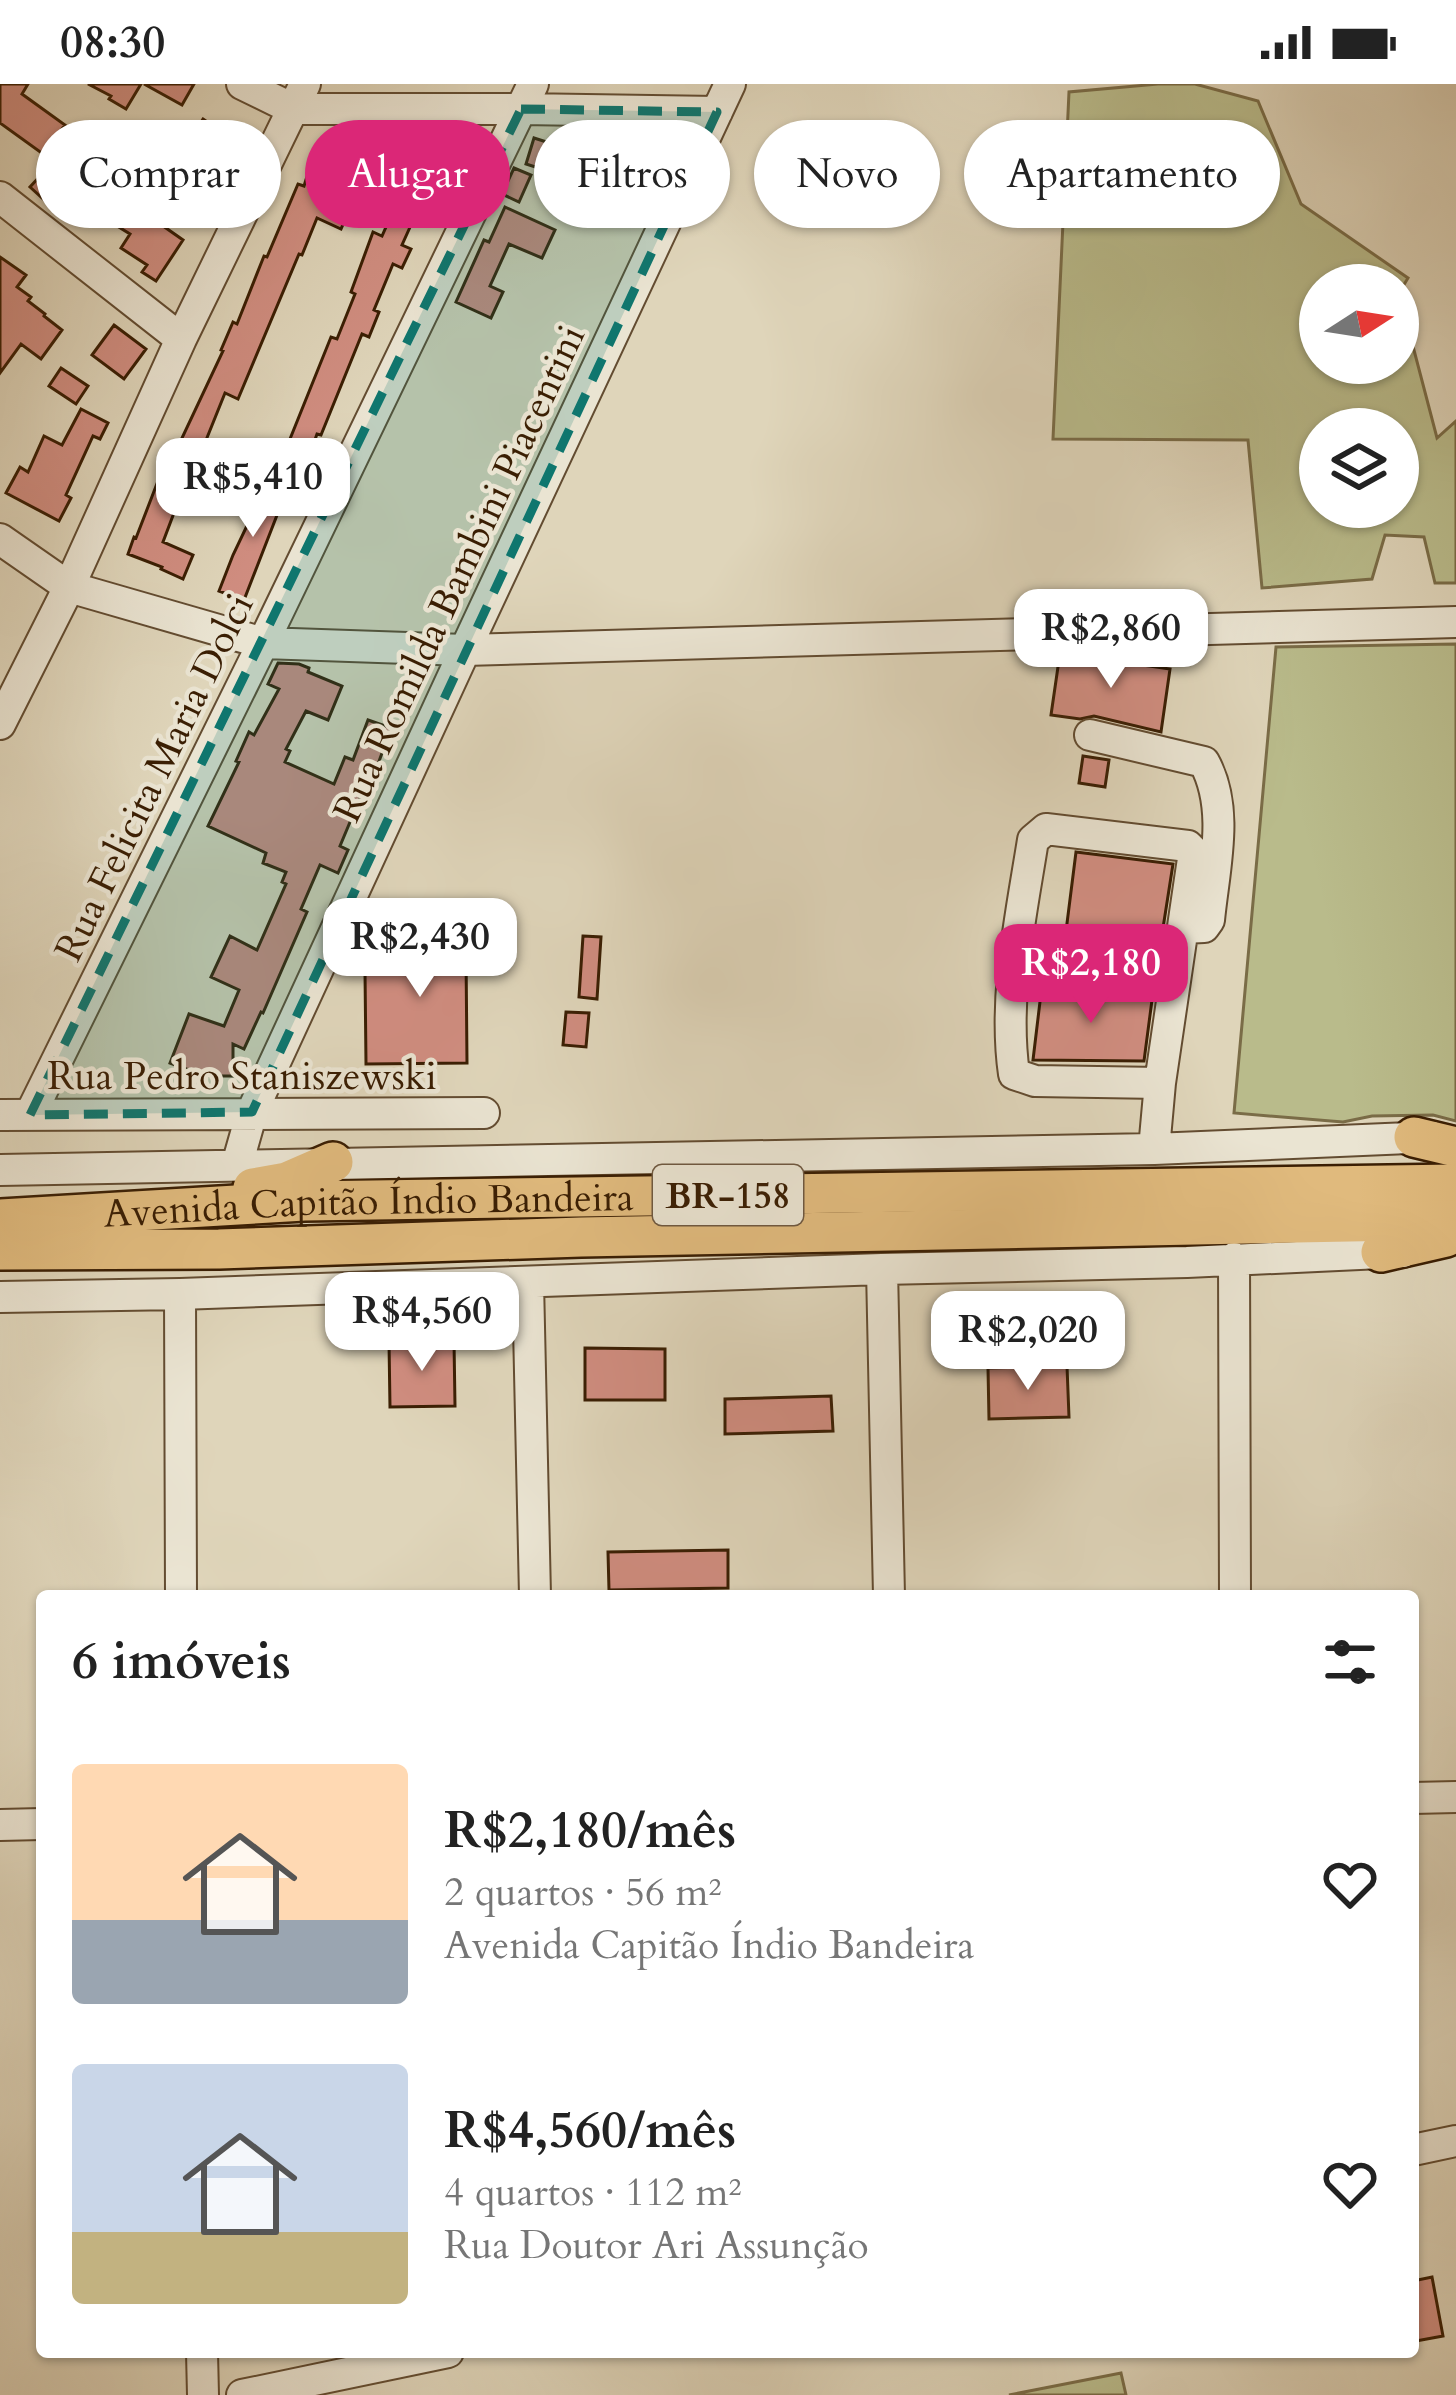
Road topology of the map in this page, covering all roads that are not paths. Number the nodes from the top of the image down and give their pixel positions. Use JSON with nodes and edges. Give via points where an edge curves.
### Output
{"nodes":[{"id":1,"x":242,"y":84,"type":"edge"},
{"id":2,"x":527,"y":96,"type":"edge"},
{"id":3,"x":299,"y":97,"type":"edge"},
{"id":4,"x":724,"y":98,"type":"edge"},
{"id":5,"x":0,"y":197,"type":"edge"},
{"id":6,"x":181,"y":339,"type":"junction"},
{"id":7,"x":0,"y":539,"type":"edge"},
{"id":8,"x":69,"y":586,"type":"junction"},
{"id":9,"x":1456,"y":622,"type":"edge"},
{"id":10,"x":263,"y":644,"type":"junction"},
{"id":11,"x":465,"y":650,"type":"junction"},
{"id":12,"x":0,"y":724,"type":"edge"},
{"id":13,"x":1090,"y":735,"type":"dead end"},
{"id":14,"x":1183,"y":928,"type":"junction"},
{"id":15,"x":1160,"y":1083,"type":"junction"},
{"id":16,"x":252,"y":1112,"type":"junction"},
{"id":17,"x":484,"y":1113,"type":"dead end"},
{"id":18,"x":15,"y":1115,"type":"edge"},
{"id":19,"x":1456,"y":1136,"type":"edge"},
{"id":20,"x":1414,"y":1137,"type":"junction"},
{"id":21,"x":1456,"y":1147,"type":"edge"},
{"id":22,"x":1154,"y":1148,"type":"junction"},
{"id":23,"x":333,"y":1162,"type":"junction"},
{"id":24,"x":237,"y":1165,"type":"junction"},
{"id":25,"x":0,"y":1170,"type":"edge"},
{"id":26,"x":1456,"y":1184,"type":"edge"},
{"id":27,"x":136,"y":1211,"type":"junction"},
{"id":28,"x":0,"y":1219,"type":"edge"},
{"id":29,"x":1456,"y":1220,"type":"edge"},
{"id":30,"x":1456,"y":1234,"type":"edge"},
{"id":31,"x":0,"y":1250,"type":"edge"},
{"id":32,"x":1456,"y":1250,"type":"edge"},
{"id":33,"x":1381,"y":1252,"type":"junction"},
{"id":34,"x":1234,"y":1258,"type":"junction"},
{"id":35,"x":882,"y":1269,"type":"junction"},
{"id":36,"x":528,"y":1282,"type":"junction"},
{"id":37,"x":180,"y":1294,"type":"junction"},
{"id":38,"x":0,"y":1297,"type":"edge"},
{"id":39,"x":181,"y":1590,"type":"edge"},
{"id":40,"x":535,"y":1590,"type":"edge"},
{"id":41,"x":889,"y":1590,"type":"edge"},
{"id":42,"x":1235,"y":1590,"type":"edge"},
{"id":43,"x":1456,"y":1797,"type":"edge"},
{"id":44,"x":1419,"y":1798,"type":"edge"},
{"id":45,"x":36,"y":1824,"type":"edge"},
{"id":46,"x":0,"y":1825,"type":"edge"},
{"id":47,"x":1456,"y":2140,"type":"edge"},
{"id":48,"x":1419,"y":2149,"type":"edge"},
{"id":49,"x":202,"y":2358,"type":"edge"},
{"id":50,"x":419,"y":2358,"type":"edge"},
{"id":51,"x":203,"y":2395,"type":"edge"},
{"id":52,"x":242,"y":2395,"type":"edge"}],
"edges":[{"from":1,"to":3,"type":"street"},
{"from":2,"to":3,"type":"street"},
{"from":2,"to":4,"type":"street"},
{"from":2,"to":10,"type":"street","name":"Rua Felicita Maria Dolci"},
{"from":3,"to":6,"type":"street"},
{"from":4,"to":11,"type":"street","name":"Rua Romilda Bambini Piacentini"},
{"from":5,"to":6,"type":"street"},
{"from":6,"to":8,"type":"street"},
{"from":7,"to":8,"type":"street"},
{"from":8,"to":10,"type":"street"},
{"from":8,"to":12,"type":"street"},
{"from":9,"to":11,"type":"street"},
{"from":10,"to":11,"type":"street"},
{"from":10,"to":18,"type":"street","name":"Rua Felicita Maria Dolci"},
{"from":11,"to":16,"type":"street","name":"Rua Romilda Bambini Piacentini"},
{"from":13,"to":14,"type":"street","via":[[1204,762],[1216,782],[1209,920]]},
{"from":14,"to":15,"type":"street"},
{"from":14,"to":15,"type":"street","via":[[1194,853],[1188,846],[1046,829],[1033,840],[1015,960],[1014,1074],[1035,1082]]},
{"from":15,"to":22,"type":"street"},
{"from":16,"to":17,"type":"street","name":"Rua Pedro Staniszewski"},
{"from":16,"to":18,"type":"street","name":"Rua Pedro Staniszewski"},
{"from":16,"to":24,"type":"street","name":"Rua Romilda Bambini Piacentini"},
{"from":19,"to":20,"type":"street"},
{"from":20,"to":21,"type":"main road"},
{"from":20,"to":22,"type":"street"},
{"from":22,"to":23,"type":"street"},
{"from":23,"to":24,"type":"street"},
{"from":23,"to":27,"type":"main road","via":[[286,1182]]},
{"from":24,"to":25,"type":"street"},
{"from":26,"to":27,"type":"main road","name":"Avenida Capitão Índio Bandeira","number":"BR-158","via":[[304,1201]]},
{"from":27,"to":28,"type":"main road","name":"Avenida Capitão Índio Bandeira","number":"BR-158"},
{"from":29,"to":31,"type":"main road","name":"Avenida Capitão Índio Bandeira"},
{"from":30,"to":33,"type":"main road"},
{"from":32,"to":33,"type":"street"},
{"from":33,"to":34,"type":"street"},
{"from":34,"to":35,"type":"street"},
{"from":34,"to":42,"type":"street"},
{"from":35,"to":36,"type":"street"},
{"from":35,"to":41,"type":"street"},
{"from":36,"to":37,"type":"street"},
{"from":36,"to":40,"type":"street"},
{"from":37,"to":38,"type":"street"},
{"from":37,"to":39,"type":"street"},
{"from":43,"to":44,"type":"street"},
{"from":45,"to":46,"type":"street"},
{"from":47,"to":48,"type":"street"},
{"from":49,"to":51,"type":"street"},
{"from":50,"to":52,"type":"street"}]}
